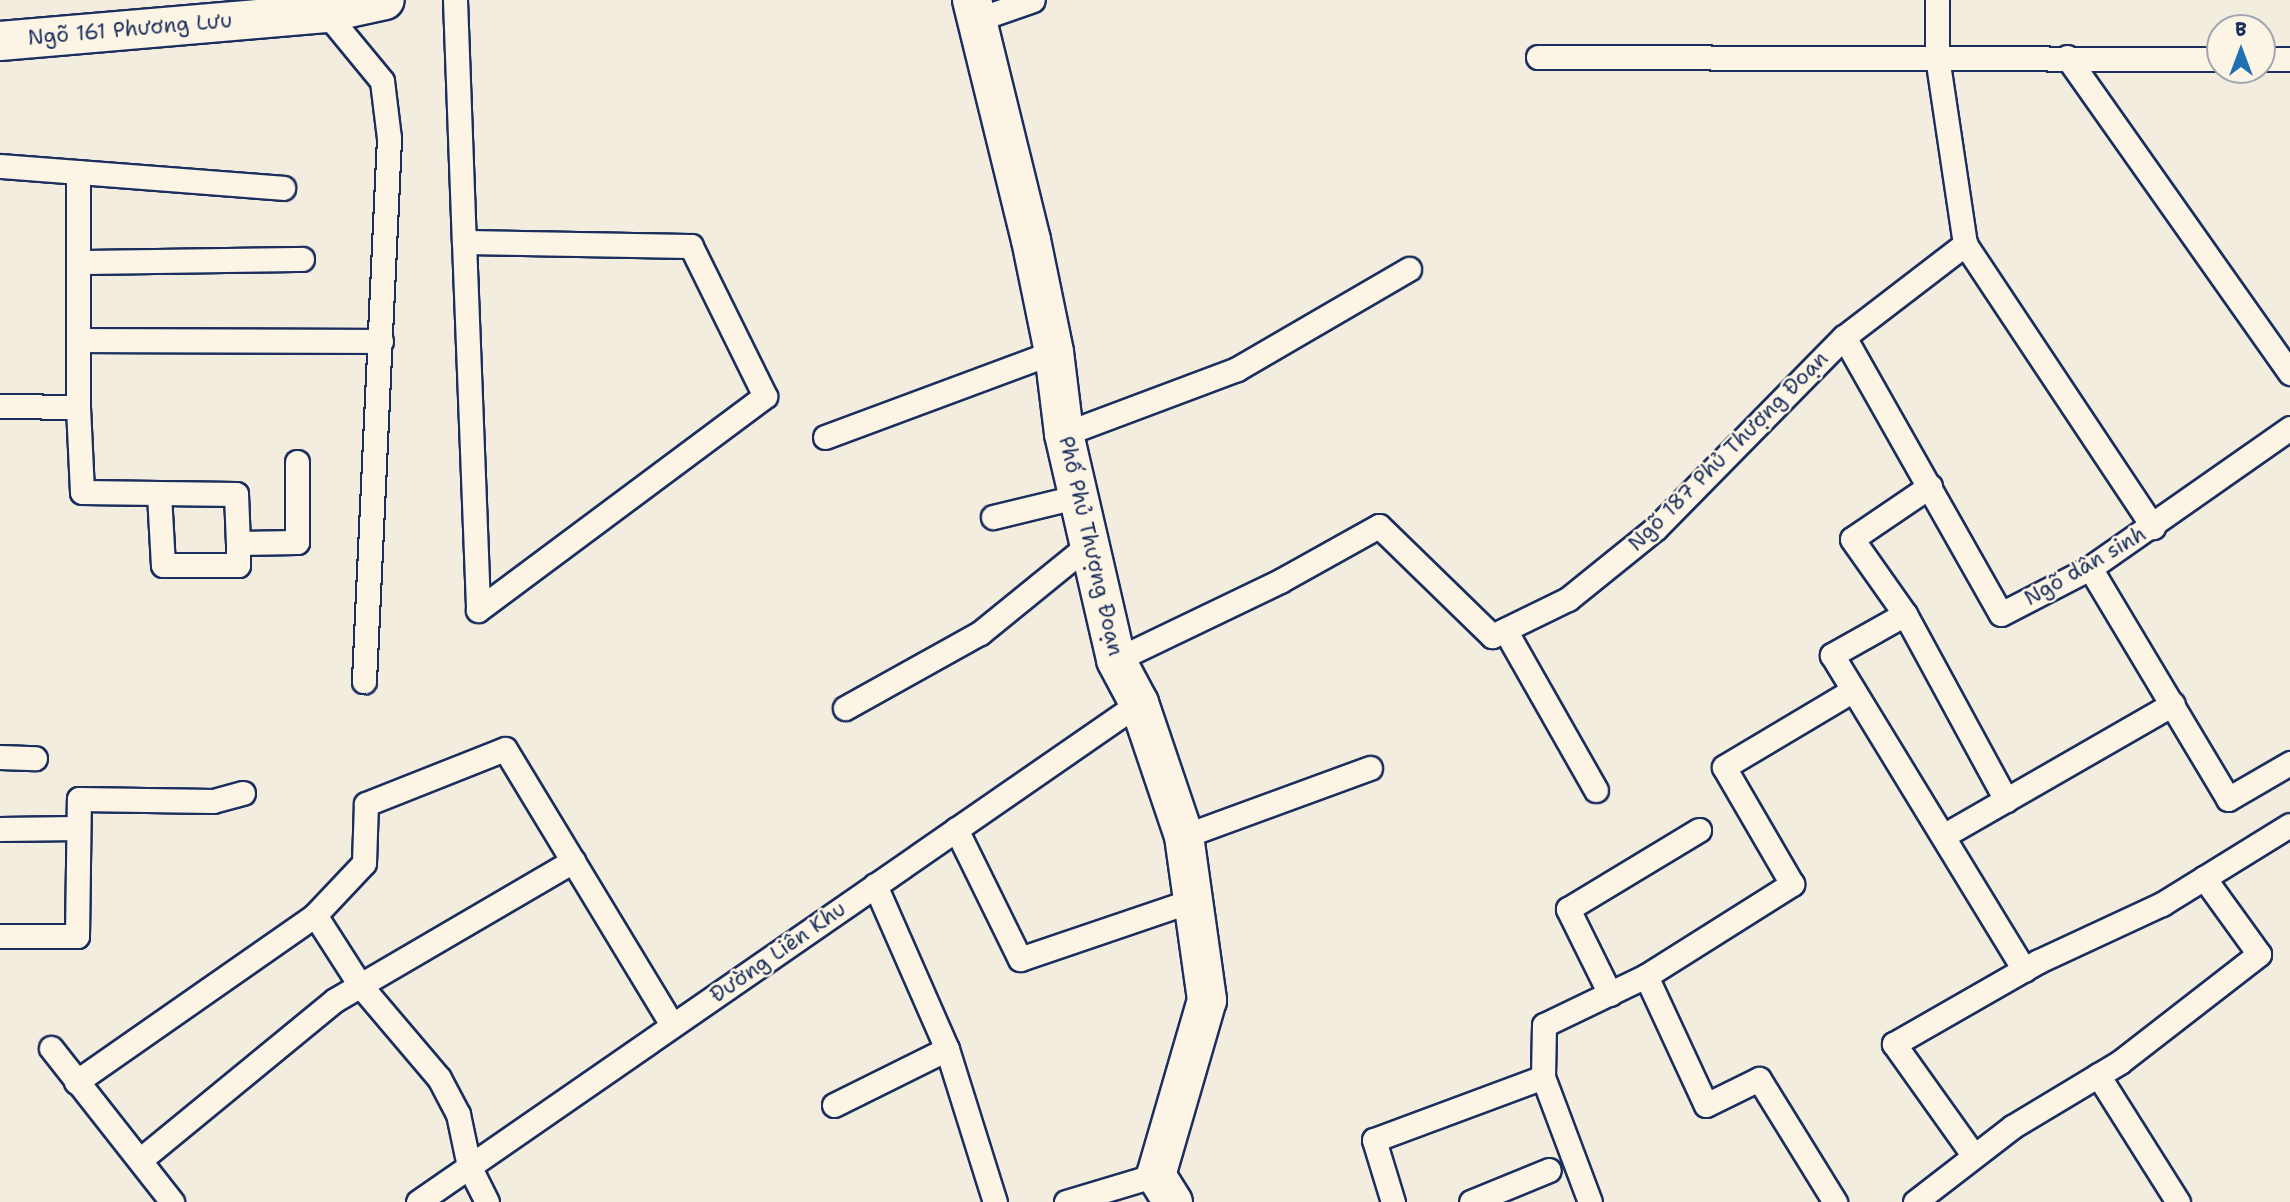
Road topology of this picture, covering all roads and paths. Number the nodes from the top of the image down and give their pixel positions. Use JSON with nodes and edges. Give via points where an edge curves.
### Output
{"nodes":[{"id":1,"x":385,"y":0,"type":"edge"},
{"id":2,"x":455,"y":0,"type":"edge"},
{"id":3,"x":1033,"y":0,"type":"edge"},
{"id":4,"x":1937,"y":0,"type":"edge"},
{"id":5,"x":244,"y":9,"type":"edge"},
{"id":6,"x":975,"y":9,"type":"edge"},
{"id":7,"x":326,"y":13,"type":"junction"},
{"id":8,"x":0,"y":41,"type":"edge"},
{"id":9,"x":1538,"y":57,"type":"dead end"},
{"id":10,"x":1937,"y":57,"type":"junction"},
{"id":11,"x":2067,"y":57,"type":"junction"},
{"id":12,"x":2206,"y":59,"type":"edge"},
{"id":13,"x":0,"y":166,"type":"edge"},
{"id":14,"x":78,"y":172,"type":"junction"},
{"id":15,"x":284,"y":188,"type":"dead end"},
{"id":16,"x":464,"y":242,"type":"junction"},
{"id":17,"x":1965,"y":244,"type":"junction"},
{"id":18,"x":302,"y":259,"type":"dead end"},
{"id":19,"x":79,"y":262,"type":"junction"},
{"id":20,"x":1409,"y":270,"type":"dead end"},
{"id":21,"x":1844,"y":337,"type":"junction"},
{"id":22,"x":79,"y":340,"type":"junction"},
{"id":23,"x":381,"y":341,"type":"junction"},
{"id":24,"x":1054,"y":352,"type":"junction"},
{"id":25,"x":2290,"y":373,"type":"edge"},
{"id":26,"x":0,"y":407,"type":"edge"},
{"id":27,"x":78,"y":407,"type":"junction"},
{"id":28,"x":2290,"y":428,"type":"edge"},
{"id":29,"x":1064,"y":434,"type":"junction"},
{"id":30,"x":825,"y":437,"type":"dead end"},
{"id":31,"x":298,"y":462,"type":"dead end"},
{"id":32,"x":1930,"y":486,"type":"junction"},
{"id":33,"x":159,"y":495,"type":"junction"},
{"id":34,"x":1080,"y":496,"type":"junction"},
{"id":35,"x":993,"y":517,"type":"dead end"},
{"id":36,"x":2152,"y":527,"type":"junction"},
{"id":37,"x":1092,"y":542,"type":"junction"},
{"id":38,"x":238,"y":543,"type":"junction"},
{"id":39,"x":2090,"y":568,"type":"junction"},
{"id":40,"x":1905,"y":614,"type":"junction"},
{"id":41,"x":1505,"y":630,"type":"junction"},
{"id":42,"x":1116,"y":660,"type":"junction"},
{"id":43,"x":364,"y":681,"type":"dead end"},
{"id":44,"x":1853,"y":690,"type":"junction"},
{"id":45,"x":1139,"y":703,"type":"junction"},
{"id":46,"x":2173,"y":704,"type":"junction"},
{"id":47,"x":845,"y":708,"type":"dead end"},
{"id":48,"x":0,"y":757,"type":"edge"},
{"id":49,"x":35,"y":758,"type":"dead end"},
{"id":50,"x":2290,"y":763,"type":"edge"},
{"id":51,"x":1370,"y":768,"type":"dead end"},
{"id":52,"x":1595,"y":790,"type":"dead end"},
{"id":53,"x":243,"y":793,"type":"dead end"},
{"id":54,"x":2006,"y":800,"type":"junction"},
{"id":55,"x":2290,"y":825,"type":"edge"},
{"id":56,"x":78,"y":828,"type":"junction"},
{"id":57,"x":0,"y":829,"type":"edge"},
{"id":58,"x":956,"y":829,"type":"junction"},
{"id":59,"x":1699,"y":830,"type":"dead end"},
{"id":60,"x":1184,"y":835,"type":"junction"},
{"id":61,"x":1943,"y":835,"type":"junction"},
{"id":62,"x":573,"y":861,"type":"junction"},
{"id":63,"x":2204,"y":878,"type":"junction"},
{"id":64,"x":875,"y":885,"type":"junction"},
{"id":65,"x":1193,"y":900,"type":"junction"},
{"id":66,"x":315,"y":915,"type":"junction"},
{"id":67,"x":0,"y":936,"type":"edge"},
{"id":68,"x":2024,"y":970,"type":"junction"},
{"id":69,"x":1646,"y":976,"type":"junction"},
{"id":70,"x":360,"y":985,"type":"junction"},
{"id":71,"x":1609,"y":994,"type":"junction"},
{"id":72,"x":672,"y":1026,"type":"junction"},
{"id":73,"x":51,"y":1048,"type":"dead end"},
{"id":74,"x":947,"y":1049,"type":"junction"},
{"id":75,"x":2098,"y":1075,"type":"junction"},
{"id":76,"x":1542,"y":1077,"type":"junction"},
{"id":77,"x":76,"y":1082,"type":"junction"},
{"id":78,"x":834,"y":1105,"type":"dead end"},
{"id":79,"x":1974,"y":1156,"type":"junction"},
{"id":80,"x":140,"y":1160,"type":"junction"},
{"id":81,"x":469,"y":1166,"type":"junction"},
{"id":82,"x":1549,"y":1170,"type":"dead end"},
{"id":83,"x":1164,"y":1189,"type":"edge"},
{"id":84,"x":172,"y":1202,"type":"edge"},
{"id":85,"x":418,"y":1202,"type":"edge"},
{"id":86,"x":487,"y":1202,"type":"edge"},
{"id":87,"x":995,"y":1202,"type":"edge"},
{"id":88,"x":1066,"y":1202,"type":"edge"},
{"id":89,"x":1393,"y":1202,"type":"edge"},
{"id":90,"x":1471,"y":1202,"type":"edge"},
{"id":91,"x":1590,"y":1202,"type":"edge"},
{"id":92,"x":1835,"y":1202,"type":"edge"},
{"id":93,"x":1915,"y":1202,"type":"edge"},
{"id":94,"x":2178,"y":1202,"type":"edge"}],
"edges":[{"from":1,"to":7,"type":"main road","name":"Ngõ 161 Phương Lưu"},
{"from":2,"to":16,"type":"lane"},
{"from":3,"to":6,"type":"lane"},
{"from":4,"to":10,"type":"lane"},
{"from":5,"to":7,"type":"main road","name":"Ngõ 161 Phương Lưu"},
{"from":5,"to":8,"type":"main road","name":"Ngõ 161 Phương Lưu"},
{"from":6,"to":24,"type":"main road","name":"Phố Phủ Thượng Đoạn"},
{"from":7,"to":23,"type":"lane","via":[[382,82],[389,138]]},
{"from":9,"to":10,"type":"lane"},
{"from":10,"to":11,"type":"lane"},
{"from":10,"to":17,"type":"lane"},
{"from":11,"to":12,"type":"lane"},
{"from":11,"to":25,"type":"lane"},
{"from":13,"to":14,"type":"lane"},
{"from":14,"to":15,"type":"lane"},
{"from":14,"to":19,"type":"lane"},
{"from":16,"to":16,"type":"lane","via":[[477,583],[478,610],[765,396],[691,246]]},
{"from":17,"to":21,"type":"lane","name":"Ngõ 187 Phủ Thượng Đoạn"},
{"from":17,"to":36,"type":"lane"},
{"from":18,"to":19,"type":"lane"},
{"from":19,"to":22,"type":"lane"},
{"from":20,"to":29,"type":"lane","via":[[1237,369]]},
{"from":21,"to":32,"type":"lane","name":"Ngõ dân sinh"},
{"from":21,"to":41,"type":"lane","name":"Ngõ 187 Phủ Thượng Đoạn","via":[[1657,528],[1567,599]]},
{"from":22,"to":23,"type":"lane"},
{"from":22,"to":27,"type":"lane"},
{"from":23,"to":43,"type":"lane"},
{"from":24,"to":29,"type":"main road","name":"Phố Phủ Thượng Đoạn"},
{"from":24,"to":30,"type":"lane"},
{"from":26,"to":27,"type":"lane"},
{"from":27,"to":33,"type":"lane","via":[[82,492]]},
{"from":28,"to":36,"type":"lane","name":"Ngõ dân sinh"},
{"from":29,"to":34,"type":"main road","name":"Phố Phủ Thượng Đoạn"},
{"from":31,"to":38,"type":"lane","via":[[297,542]]},
{"from":32,"to":39,"type":"lane","name":"Ngõ dân sinh","via":[[2001,614]]},
{"from":32,"to":40,"type":"lane","via":[[1852,539]]},
{"from":33,"to":38,"type":"lane","via":[[236,494]]},
{"from":33,"to":38,"type":"lane","via":[[163,565],[238,565]]},
{"from":34,"to":35,"type":"lane"},
{"from":34,"to":37,"type":"main road","name":"Phố Phủ Thượng Đoạn"},
{"from":36,"to":39,"type":"lane","name":"Ngõ dân sinh"},
{"from":37,"to":42,"type":"main road","name":"Phố Phủ Thượng Đoạn"},
{"from":37,"to":47,"type":"lane","via":[[980,633]]},
{"from":39,"to":46,"type":"lane"},
{"from":40,"to":44,"type":"lane","via":[[1832,655]]},
{"from":40,"to":54,"type":"lane"},
{"from":41,"to":42,"type":"lane","via":[[1492,636],[1379,526],[1280,581]]},
{"from":41,"to":52,"type":"lane"},
{"from":42,"to":45,"type":"main road","name":"Phố Phủ Thượng Đoạn"},
{"from":44,"to":61,"type":"lane"},
{"from":44,"to":69,"type":"lane","via":[[1724,767],[1792,884]]},
{"from":45,"to":58,"type":"lane","name":"Đường Liên Khu"},
{"from":45,"to":60,"type":"main road","name":"Phố Phủ Thượng Đoạn"},
{"from":46,"to":50,"type":"lane","via":[[2228,799]]},
{"from":46,"to":54,"type":"lane"},
{"from":48,"to":49,"type":"lane"},
{"from":51,"to":60,"type":"lane"},
{"from":53,"to":56,"type":"lane","via":[[213,800],[79,799]]},
{"from":54,"to":61,"type":"lane"},
{"from":55,"to":63,"type":"lane"},
{"from":56,"to":57,"type":"lane"},
{"from":56,"to":67,"type":"lane","via":[[77,936]]},
{"from":58,"to":64,"type":"lane","name":"Đường Liên Khu"},
{"from":58,"to":65,"type":"lane","via":[[1020,959]]},
{"from":59,"to":71,"type":"lane","via":[[1567,909]]},
{"from":60,"to":65,"type":"main road","name":"Phố Phủ Thượng Đoạn"},
{"from":61,"to":68,"type":"lane"},
{"from":62,"to":66,"type":"lane","via":[[505,749],[366,804],[365,863]]},
{"from":62,"to":70,"type":"lane"},
{"from":62,"to":72,"type":"lane"},
{"from":63,"to":68,"type":"lane","via":[[2162,904]]},
{"from":63,"to":75,"type":"lane","via":[[2259,954]]},
{"from":64,"to":72,"type":"lane","name":"Đường Liên Khu"},
{"from":64,"to":74,"type":"lane"},
{"from":65,"to":83,"type":"main road","name":"Phố Phủ Thượng Đoạn","via":[[1207,1000]]},
{"from":66,"to":70,"type":"lane"},
{"from":66,"to":77,"type":"lane"},
{"from":68,"to":79,"type":"lane","via":[[1894,1044]]},
{"from":69,"to":71,"type":"lane"},
{"from":69,"to":92,"type":"lane","via":[[1706,1105],[1759,1079]]},
{"from":70,"to":80,"type":"lane","via":[[335,1000]]},
{"from":70,"to":81,"type":"lane","via":[[439,1078],[458,1114]]},
{"from":71,"to":76,"type":"lane","via":[[1544,1026]]},
{"from":72,"to":81,"type":"lane","name":"Đường Liên Khu"},
{"from":73,"to":77,"type":"lane"},
{"from":74,"to":78,"type":"lane"},
{"from":74,"to":87,"type":"lane"},
{"from":75,"to":79,"type":"lane"},
{"from":75,"to":94,"type":"lane"},
{"from":76,"to":89,"type":"lane","via":[[1374,1140]]},
{"from":76,"to":91,"type":"lane"},
{"from":77,"to":80,"type":"lane"},
{"from":79,"to":93,"type":"lane"},
{"from":80,"to":84,"type":"lane"},
{"from":81,"to":85,"type":"lane","name":"Đường Liên Khu"},
{"from":81,"to":86,"type":"lane"},
{"from":82,"to":90,"type":"lane"},
{"from":83,"to":88,"type":"lane"}]}
